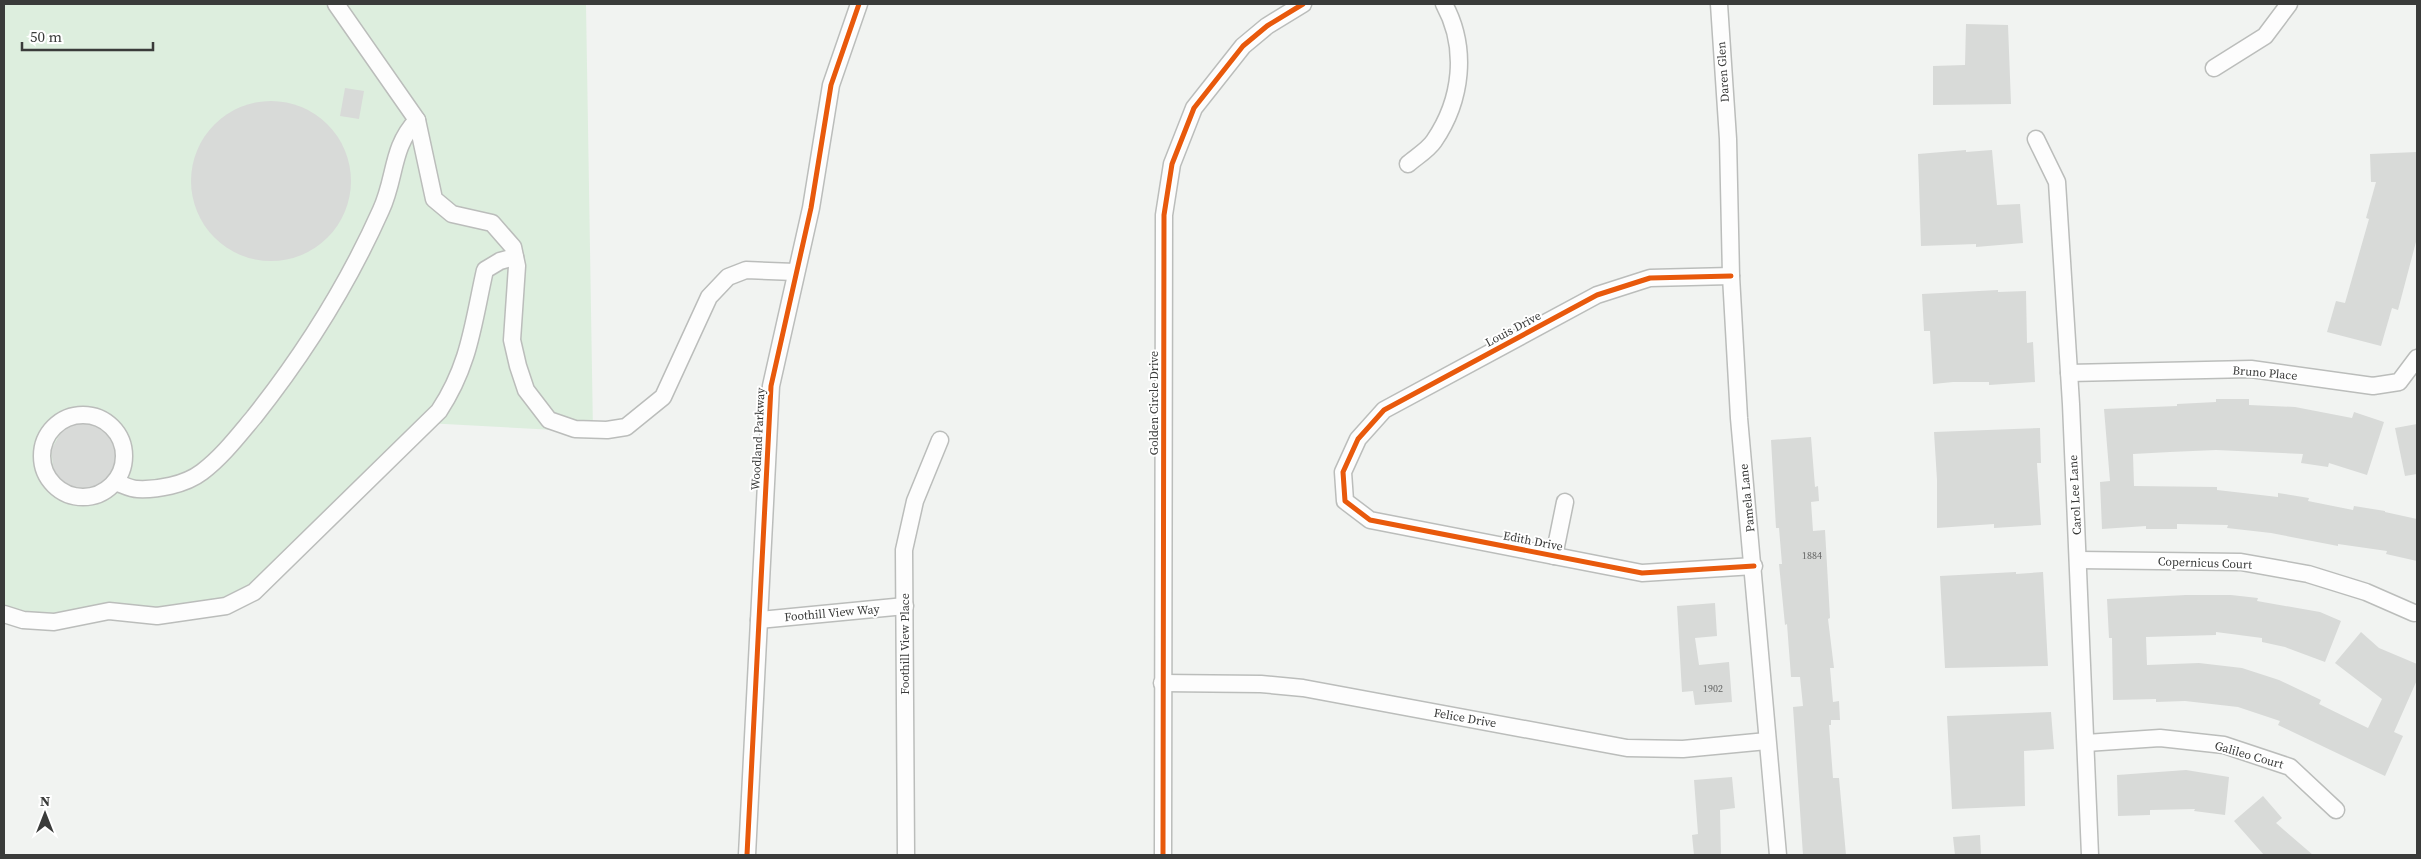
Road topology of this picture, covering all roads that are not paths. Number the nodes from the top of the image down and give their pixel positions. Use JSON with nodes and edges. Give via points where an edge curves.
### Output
{"nodes":[{"id":1,"x":336,"y":4,"type":"edge"},
{"id":2,"x":859,"y":4,"type":"edge"},
{"id":3,"x":1303,"y":4,"type":"edge"},
{"id":4,"x":1444,"y":4,"type":"edge"},
{"id":5,"x":1718,"y":4,"type":"edge"},
{"id":6,"x":2290,"y":4,"type":"edge"},
{"id":7,"x":2214,"y":68,"type":"dead end"},
{"id":8,"x":417,"y":120,"type":"junction"},
{"id":9,"x":1728,"y":139,"type":"joint"},
{"id":10,"x":2036,"y":139,"type":"dead end"},
{"id":11,"x":1408,"y":164,"type":"dead end"},
{"id":12,"x":515,"y":256,"type":"junction"},
{"id":13,"x":795,"y":272,"type":"junction"},
{"id":14,"x":1732,"y":276,"type":"junction"},
{"id":15,"x":2417,"y":358,"type":"edge"},
{"id":16,"x":2069,"y":373,"type":"junction"},
{"id":17,"x":940,"y":440,"type":"dead end"},
{"id":18,"x":1343,"y":472,"type":"joint"},
{"id":19,"x":115,"y":482,"type":"junction"},
{"id":20,"x":1565,"y":502,"type":"dead end"},
{"id":21,"x":1554,"y":556,"type":"junction"},
{"id":22,"x":2078,"y":560,"type":"junction"},
{"id":23,"x":1754,"y":566,"type":"junction"},
{"id":24,"x":905,"y":606,"type":"junction"},
{"id":25,"x":2414,"y":613,"type":"dead end"},
{"id":26,"x":4,"y":614,"type":"edge"},
{"id":27,"x":760,"y":620,"type":"junction"},
{"id":28,"x":1162,"y":683,"type":"junction"},
{"id":29,"x":1767,"y":742,"type":"junction"},
{"id":30,"x":2086,"y":743,"type":"junction"},
{"id":31,"x":2336,"y":810,"type":"dead end"},
{"id":32,"x":747,"y":855,"type":"edge"},
{"id":33,"x":906,"y":855,"type":"edge"},
{"id":34,"x":1163,"y":855,"type":"edge"},
{"id":35,"x":1778,"y":855,"type":"edge"},
{"id":36,"x":2090,"y":855,"type":"edge"}],
"edges":[{"from":1,"to":8,"type":"street"},
{"from":2,"to":13,"type":"street","name":"Woodland Parkway","via":[[831,85],[811,208]]},
{"from":3,"to":28,"type":"street","name":"Golden Circle Drive","via":[[1267,26],[1243,46],[1194,108],[1172,164],[1164,215]]},
{"from":4,"to":11,"type":"street","via":[[1452,17],[1461,59],[1454,106],[1433,143]]},
{"from":5,"to":9,"type":"street","name":"Daren Glen"},
{"from":6,"to":7,"type":"street","via":[[2265,36]]},
{"from":8,"to":12,"type":"street","via":[[434,199],[452,214],[492,222],[509,241]]},
{"from":8,"to":19,"type":"street","via":[[400,143],[383,207],[347,277],[297,360],[226,450],[201,473],[179,484],[136,489]]},
{"from":9,"to":14,"type":"street","name":"Pamela Lane"},
{"from":10,"to":16,"type":"street","name":"Carol Lee Lane","via":[[2057,182]]},
{"from":12,"to":13,"type":"street","via":[[512,340],[523,382],[536,406],[549,420],[575,429],[626,427],[663,397],[709,297],[728,277],[752,270]]},
{"from":12,"to":26,"type":"street","via":[[485,270],[471,341],[450,394],[439,411],[254,592],[226,606],[157,616],[108,611],[54,622],[23,620]]},
{"from":13,"to":27,"type":"street","name":"Woodland Parkway","via":[[771,386]]},
{"from":14,"to":18,"type":"street","name":"Louis Drive","via":[[1650,278],[1597,295],[1384,410],[1358,439]]},
{"from":14,"to":23,"type":"street","name":"Pamela Lane","via":[[1739,418]]},
{"from":15,"to":16,"type":"street","name":"Bruno Place","via":[[2399,382],[2373,386],[2250,369]]},
{"from":16,"to":22,"type":"street","name":"Carol Lee Lane"},
{"from":17,"to":24,"type":"street","name":"Foothill View Place","via":[[915,501],[904,550]]},
{"from":18,"to":21,"type":"street","name":"Edith Drive","via":[[1345,501],[1370,520]]},
{"from":19,"to":19,"type":"street","via":[[93,496],[66,494],[46,475],[42,462],[48,435],[57,425],[82,415],[107,423],[116,432],[124,457],[122,470]]},
{"from":20,"to":21,"type":"street"},
{"from":21,"to":23,"type":"street","name":"Edith Drive","via":[[1642,573]]},
{"from":22,"to":25,"type":"street","name":"Copernicus Court","via":[[2240,562],[2308,574],[2366,592]]},
{"from":22,"to":30,"type":"street","name":"Carol Lee Lane"},
{"from":23,"to":29,"type":"street","name":"Pamela Lane"},
{"from":24,"to":27,"type":"street","name":"Foothill View Way"},
{"from":24,"to":33,"type":"street","name":"Foothill View Place"},
{"from":27,"to":32,"type":"street","name":"Woodland Parkway"},
{"from":28,"to":29,"type":"street","name":"Felice Drive","via":[[1262,684],[1302,688],[1627,748],[1683,749]]},
{"from":28,"to":34,"type":"street","name":"Golden Circle Drive"},
{"from":29,"to":35,"type":"street","name":"Pamela Lane"},
{"from":30,"to":31,"type":"street","name":"Galileo Court","via":[[2160,738],[2224,745],[2290,767]]},
{"from":30,"to":36,"type":"street","name":"Carol Lee Lane"}]}
